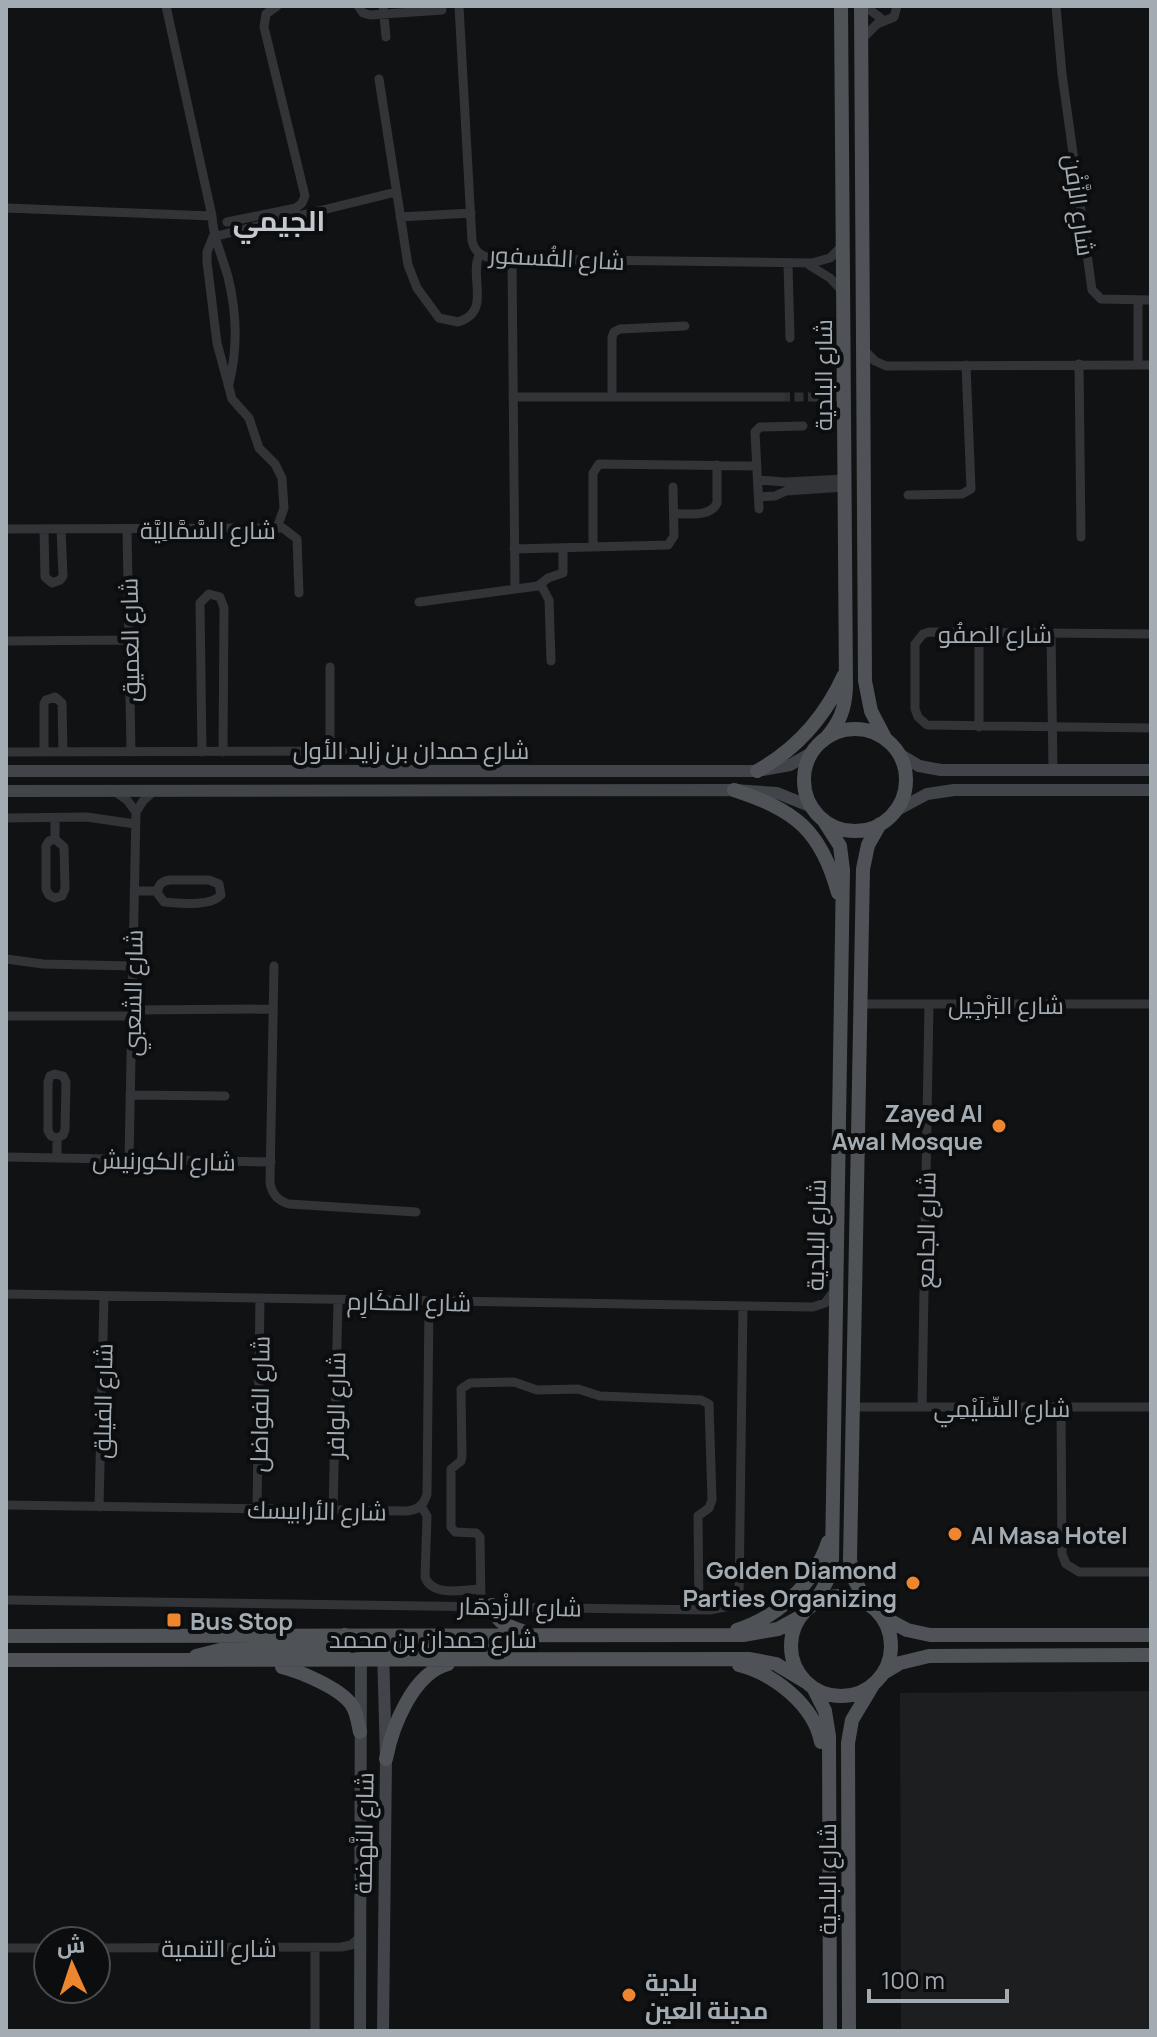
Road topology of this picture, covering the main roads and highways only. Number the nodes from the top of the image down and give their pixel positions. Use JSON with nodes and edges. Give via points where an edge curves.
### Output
{"nodes":[{"id":1,"x":841,"y":6,"type":"edge"},
{"id":2,"x":863,"y":6,"type":"edge"},
{"id":3,"x":845,"y":672,"type":"junction"},
{"id":4,"x":826,"y":738,"type":"junction"},
{"id":5,"x":885,"y":738,"type":"junction"},
{"id":6,"x":813,"y":752,"type":"junction"},
{"id":7,"x":899,"y":754,"type":"junction"},
{"id":8,"x":1151,"y":770,"type":"edge"},
{"id":9,"x":6,"y":771,"type":"edge"},
{"id":10,"x":757,"y":771,"type":"junction"},
{"id":11,"x":734,"y":790,"type":"junction"},
{"id":12,"x":6,"y":791,"type":"edge"},
{"id":13,"x":1150,"y":791,"type":"edge"},
{"id":14,"x":812,"y":807,"type":"junction"},
{"id":15,"x":897,"y":810,"type":"junction"},
{"id":16,"x":824,"y":821,"type":"junction"},
{"id":17,"x":880,"y":824,"type":"junction"},
{"id":18,"x":842,"y":910,"type":"junction"},
{"id":19,"x":832,"y":1527,"type":"junction"},
{"id":20,"x":815,"y":1603,"type":"junction"},
{"id":21,"x":868,"y":1603,"type":"junction"},
{"id":22,"x":486,"y":1605,"type":"road end"},
{"id":23,"x":882,"y":1616,"type":"junction"},
{"id":24,"x":800,"y":1617,"type":"junction"},
{"id":25,"x":534,"y":1634,"type":"junction"},
{"id":26,"x":726,"y":1634,"type":"junction"},
{"id":27,"x":1150,"y":1634,"type":"edge"},
{"id":28,"x":7,"y":1635,"type":"edge"},
{"id":29,"x":345,"y":1635,"type":"junction"},
{"id":30,"x":361,"y":1635,"type":"junction"},
{"id":31,"x":383,"y":1648,"type":"junction"},
{"id":32,"x":1151,"y":1655,"type":"edge"},
{"id":33,"x":6,"y":1660,"type":"edge"},
{"id":34,"x":189,"y":1660,"type":"junction"},
{"id":35,"x":360,"y":1660,"type":"junction"},
{"id":36,"x":482,"y":1660,"type":"junction"},
{"id":37,"x":715,"y":1660,"type":"junction"},
{"id":38,"x":262,"y":1661,"type":"junction"},
{"id":39,"x":885,"y":1672,"type":"junction"},
{"id":40,"x":873,"y":1685,"type":"junction"},
{"id":41,"x":810,"y":1686,"type":"junction"},
{"id":42,"x":360,"y":1732,"type":"junction"},
{"id":43,"x":386,"y":1759,"type":"junction"},
{"id":44,"x":829,"y":1787,"type":"junction"},
{"id":45,"x":360,"y":1876,"type":"junction"},
{"id":46,"x":383,"y":1945,"type":"junction"},
{"id":47,"x":360,"y":2031,"type":"edge"},
{"id":48,"x":383,"y":2031,"type":"edge"},
{"id":49,"x":830,"y":2031,"type":"edge"},
{"id":50,"x":849,"y":2031,"type":"edge"}],
"edges":[{"from":1,"to":3,"type":"main road","name":"شارع البلدية"},
{"from":2,"to":5,"type":"main road","name":"شارع البلدية","via":[[865,681],[871,711]]},
{"from":3,"to":4,"type":"main road","name":"شارع البلدية","via":[[843,713]]},
{"from":3,"to":10,"type":"main road","via":[[807,733],[786,754]]},
{"from":4,"to":5,"type":"main road","via":[[855,729]]},
{"from":4,"to":6,"type":"main road"},
{"from":5,"to":7,"type":"main road"},
{"from":6,"to":10,"type":"main road","name":"شارع حمدان بن زايد الأول","via":[[790,765]]},
{"from":6,"to":14,"type":"main road","via":[[804,785]]},
{"from":7,"to":8,"type":"main road","via":[[919,766],[941,770]]},
{"from":7,"to":15,"type":"main road","via":[[906,788]]},
{"from":9,"to":10,"type":"main road","name":"شارع حمدان بن زايد الأول"},
{"from":11,"to":12,"type":"main road","name":"شارع حمدان بن زايد الأول"},
{"from":11,"to":14,"type":"main road","name":"شارع حمدان بن زايد الأول","via":[[777,793]]},
{"from":11,"to":18,"type":"main road","via":[[780,807],[806,829],[831,867]]},
{"from":13,"to":15,"type":"main road","via":[[954,790],[927,794]]},
{"from":14,"to":16,"type":"main road"},
{"from":15,"to":17,"type":"main road"},
{"from":16,"to":17,"type":"main road","via":[[852,831]]},
{"from":16,"to":18,"type":"main road","name":"شارع البلدية","via":[[842,859]]},
{"from":17,"to":21,"type":"main road","name":"شارع البلدية","via":[[863,869],[850,1560]]},
{"from":18,"to":19,"type":"main road","name":"شارع البلدية"},
{"from":19,"to":20,"type":"main road","name":"شارع البلدية","via":[[831,1570]]},
{"from":19,"to":26,"type":"main road","via":[[814,1573],[779,1610]]},
{"from":20,"to":21,"type":"main road","via":[[847,1596]]},
{"from":20,"to":24,"type":"main road"},
{"from":21,"to":23,"type":"main road"},
{"from":22,"to":25,"type":"main road","via":[[502,1623]]},
{"from":23,"to":27,"type":"main road","via":[[930,1635]]},
{"from":23,"to":39,"type":"main road","via":[[891,1638]]},
{"from":24,"to":26,"type":"main road","name":"شارع حمدان بن محمد","via":[[768,1632]]},
{"from":24,"to":41,"type":"main road","via":[[790,1643],[792,1658]]},
{"from":25,"to":26,"type":"main road","name":"شارع حمدان بن محمد"},
{"from":25,"to":31,"type":"main road","name":"شارع حمدان بن محمد"},
{"from":28,"to":29,"type":"main road","name":"شارع حمدان بن محمد"},
{"from":29,"to":30,"type":"main road","name":"شارع حمدان بن محمد"},
{"from":29,"to":34,"type":"main road","via":[[350,1642],[343,1649],[220,1650]]},
{"from":30,"to":31,"type":"main road","name":"شارع حمدان بن محمد"},
{"from":30,"to":35,"type":"main road","name":"شارع النَّهضة"},
{"from":31,"to":35,"type":"main road","name":"شارع حمدان بن محمد"},
{"from":31,"to":36,"type":"main road","name":"شارع حمدان بن محمد"},
{"from":31,"to":43,"type":"main road","name":"شارع النَّهضة"},
{"from":32,"to":39,"type":"main road","via":[[941,1655],[914,1659]]},
{"from":33,"to":34,"type":"main road","name":"شارع حمدان بن محمد"},
{"from":34,"to":38,"type":"main road","name":"شارع حمدان بن محمد"},
{"from":35,"to":38,"type":"main road","name":"شارع حمدان بن محمد"},
{"from":35,"to":42,"type":"main road","name":"شارع النَّهضة"},
{"from":36,"to":37,"type":"main road","name":"شارع حمدان بن محمد"},
{"from":36,"to":43,"type":"main road","via":[[440,1666],[422,1679],[395,1725]]},
{"from":37,"to":41,"type":"main road","name":"شارع حمدان بن محمد","via":[[764,1660]]},
{"from":37,"to":44,"type":"main road","via":[[765,1675],[803,1706],[818,1726]]},
{"from":38,"to":42,"type":"main road","via":[[301,1672],[344,1697],[355,1711]]},
{"from":39,"to":40,"type":"main road"},
{"from":40,"to":41,"type":"main road","via":[[850,1696]]},
{"from":40,"to":50,"type":"main road","name":"شارع البلدية","via":[[852,1720],[848,1743]]},
{"from":41,"to":44,"type":"main road","name":"شارع البلدية","via":[[825,1711]]},
{"from":42,"to":45,"type":"main road","name":"شارع النَّهضة"},
{"from":43,"to":46,"type":"main road","name":"شارع النَّهضة"},
{"from":44,"to":49,"type":"main road","name":"شارع البلدية"},
{"from":45,"to":46,"type":"main road","via":[[379,1880]]},
{"from":45,"to":47,"type":"main road","name":"شارع النَّهضة"},
{"from":46,"to":48,"type":"main road","name":"شارع النَّهضة"}]}
